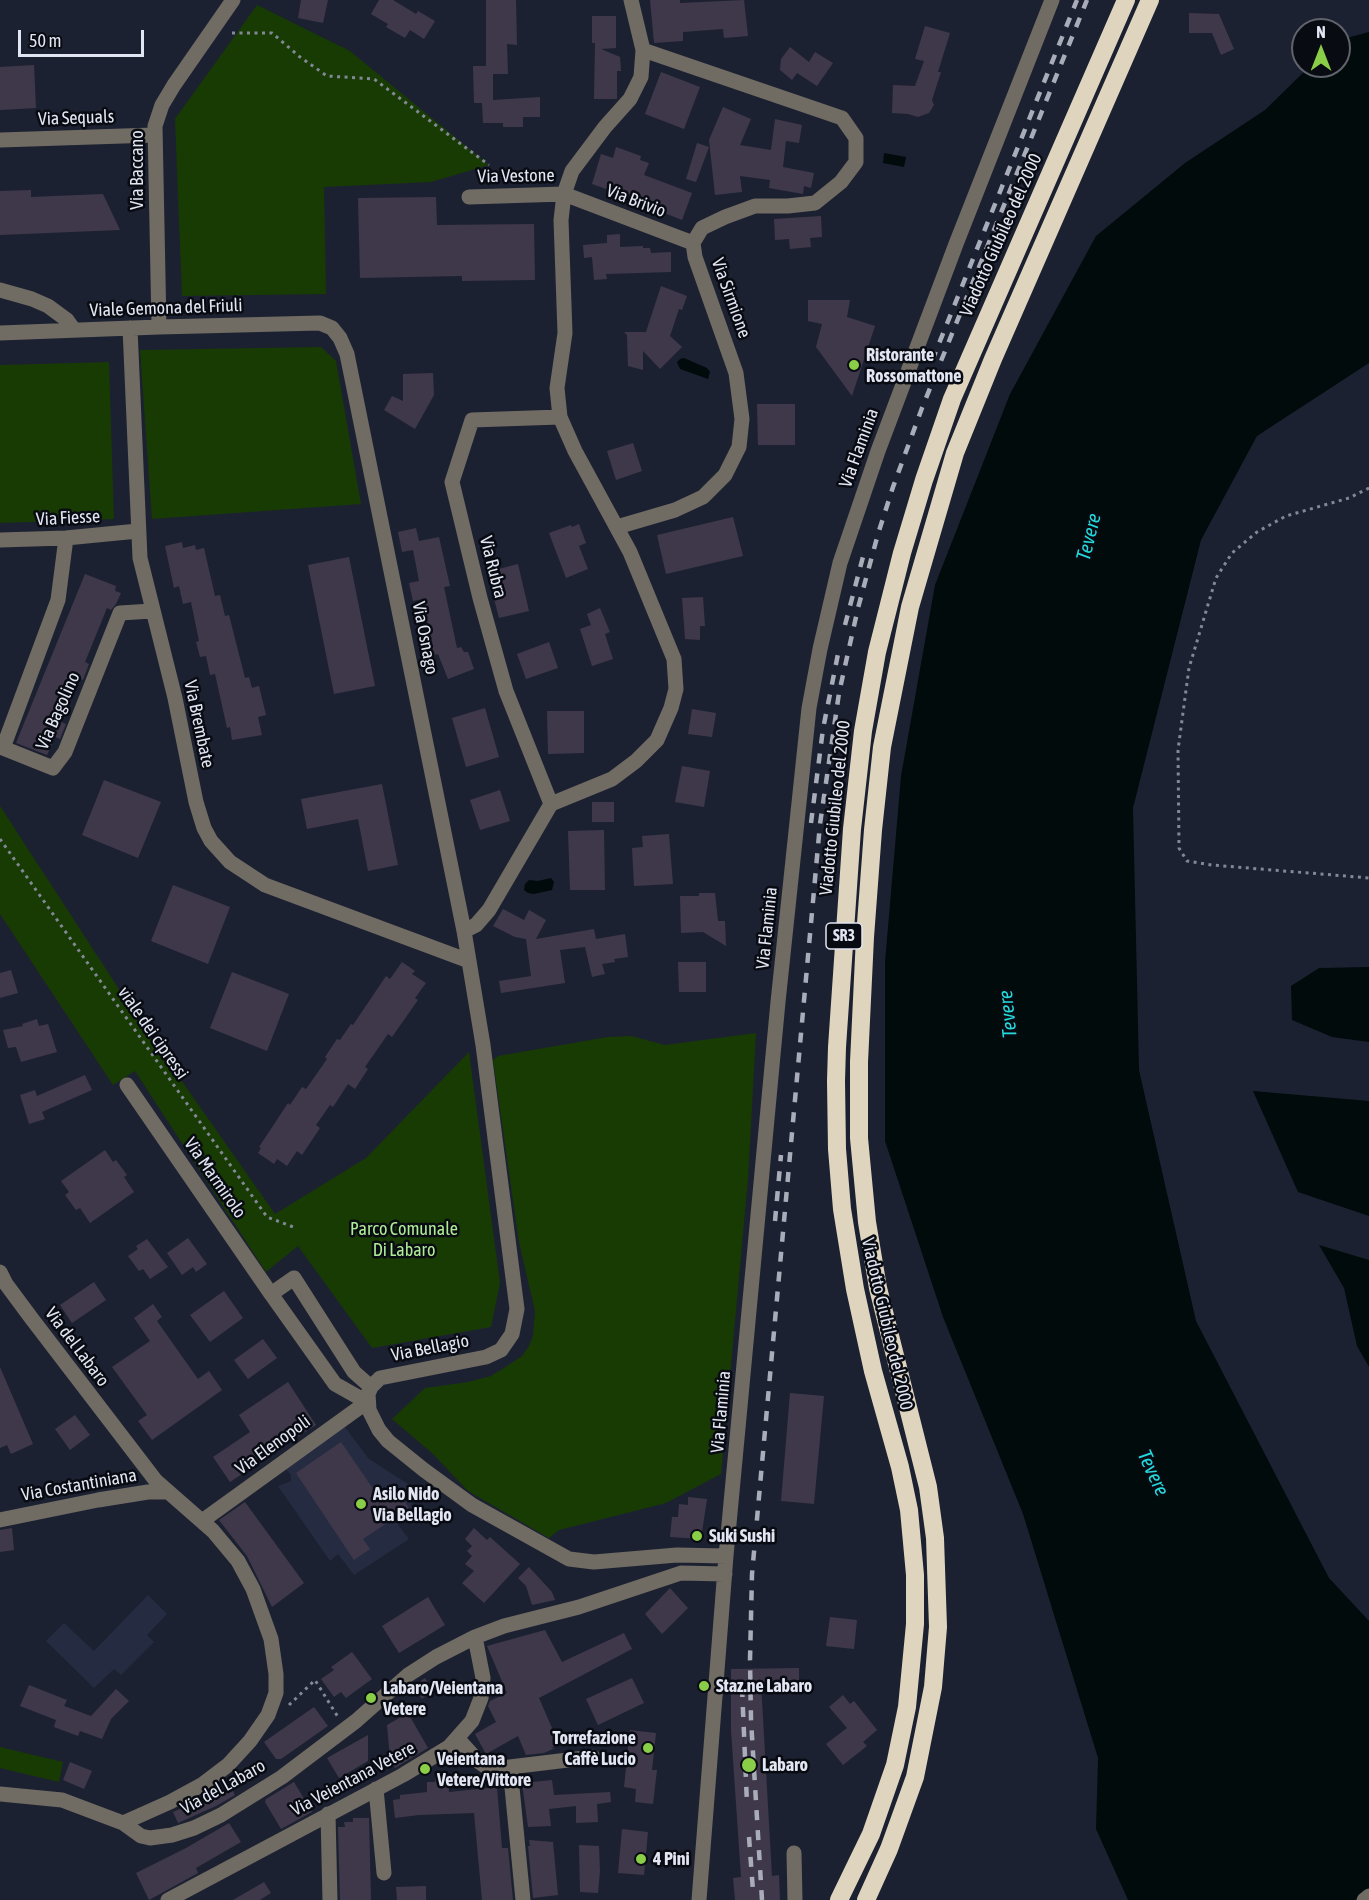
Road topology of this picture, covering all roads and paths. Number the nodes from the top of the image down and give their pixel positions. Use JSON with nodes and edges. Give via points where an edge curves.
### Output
{"nodes":[{"id":1,"x":233,"y":0,"type":"edge"},
{"id":2,"x":631,"y":0,"type":"edge"},
{"id":3,"x":1052,"y":0,"type":"edge"},
{"id":4,"x":1126,"y":0,"type":"edge"},
{"id":5,"x":1150,"y":0,"type":"edge"},
{"id":6,"x":232,"y":33,"type":"dead end"},
{"id":7,"x":643,"y":50,"type":"junction"},
{"id":8,"x":154,"y":135,"type":"junction"},
{"id":9,"x":0,"y":140,"type":"edge"},
{"id":10,"x":489,"y":165,"type":"dead end"},
{"id":11,"x":564,"y":194,"type":"junction"},
{"id":12,"x":469,"y":197,"type":"dead end"},
{"id":13,"x":693,"y":243,"type":"junction"},
{"id":14,"x":0,"y":290,"type":"edge"},
{"id":15,"x":159,"y":327,"type":"junction"},
{"id":16,"x":130,"y":328,"type":"junction"},
{"id":17,"x":332,"y":328,"type":"joint"},
{"id":18,"x":74,"y":330,"type":"junction"},
{"id":19,"x":0,"y":333,"type":"edge"},
{"id":20,"x":560,"y":417,"type":"junction"},
{"id":21,"x":1369,"y":488,"type":"edge"},
{"id":22,"x":617,"y":527,"type":"junction"},
{"id":23,"x":138,"y":531,"type":"junction"},
{"id":24,"x":66,"y":538,"type":"junction"},
{"id":25,"x":0,"y":540,"type":"edge"},
{"id":26,"x":152,"y":611,"type":"junction"},
{"id":27,"x":551,"y":804,"type":"junction"},
{"id":28,"x":0,"y":839,"type":"edge"},
{"id":29,"x":1369,"y":878,"type":"edge"},
{"id":30,"x":464,"y":931,"type":"junction"},
{"id":31,"x":469,"y":961,"type":"junction"},
{"id":32,"x":127,"y":1085,"type":"dead end"},
{"id":33,"x":296,"y":1228,"type":"dead end"},
{"id":34,"x":0,"y":1272,"type":"edge"},
{"id":35,"x":271,"y":1294,"type":"junction"},
{"id":36,"x":369,"y":1394,"type":"junction"},
{"id":37,"x":166,"y":1492,"type":"junction"},
{"id":38,"x":0,"y":1520,"type":"edge"},
{"id":39,"x":202,"y":1521,"type":"junction"},
{"id":40,"x":726,"y":1556,"type":"junction"},
{"id":41,"x":725,"y":1574,"type":"junction"},
{"id":42,"x":475,"y":1637,"type":"junction"},
{"id":43,"x":268,"y":1715,"type":"junction"},
{"id":44,"x":346,"y":1729,"type":"junction"},
{"id":45,"x":458,"y":1739,"type":"junction"},
{"id":46,"x":593,"y":1757,"type":"dead end"},
{"id":47,"x":510,"y":1767,"type":"junction"},
{"id":48,"x":376,"y":1789,"type":"junction"},
{"id":49,"x":0,"y":1794,"type":"edge"},
{"id":50,"x":328,"y":1815,"type":"junction"},
{"id":51,"x":123,"y":1822,"type":"junction"},
{"id":52,"x":794,"y":1853,"type":"dead end"},
{"id":53,"x":384,"y":1873,"type":"dead end"},
{"id":54,"x":1369,"y":1896,"type":"edge"},
{"id":55,"x":168,"y":1900,"type":"edge"},
{"id":56,"x":330,"y":1900,"type":"edge"},
{"id":57,"x":523,"y":1900,"type":"edge"},
{"id":58,"x":699,"y":1900,"type":"edge"},
{"id":59,"x":795,"y":1900,"type":"edge"},
{"id":60,"x":839,"y":1900,"type":"edge"},
{"id":61,"x":866,"y":1900,"type":"edge"},
{"id":62,"x":1364,"y":1900,"type":"edge"}],
"edges":[{"from":1,"to":8,"type":"street","name":"Via Baccano","via":[[166,99]]},
{"from":2,"to":7,"type":"street"},
{"from":3,"to":40,"type":"street","name":"Via Flaminia","via":[[878,451],[840,563],[820,649],[809,708],[778,1002]]},
{"from":4,"to":60,"type":"highway","name":"Viadotto Giubileo del 2000","number":"SR3","via":[[941,429],[893,585],[860,750],[837,1047],[837,1149],[856,1297],[909,1510],[915,1612],[908,1698],[895,1765],[871,1834]]},
{"from":5,"to":61,"type":"highway","name":"Viadotto Giubileo del 2000","number":"SR3","via":[[955,453],[910,607],[882,747],[865,937],[859,1138],[878,1288],[928,1487],[935,1538],[938,1627],[933,1687],[915,1777]]},
{"from":6,"to":10,"type":"path","via":[[272,33],[327,76],[374,79]]},
{"from":7,"to":11,"type":"street","via":[[641,77],[630,99],[572,171]]},
{"from":7,"to":13,"type":"street","name":"Via Sirmione","via":[[843,118],[856,138],[856,162],[841,182],[816,203],[755,206],[702,228]]},
{"from":8,"to":9,"type":"street","name":"Via Sequals"},
{"from":8,"to":15,"type":"street","name":"Via Baccano"},
{"from":11,"to":12,"type":"street","name":"Via Vestone"},
{"from":11,"to":13,"type":"street","name":"Via Brivio"},
{"from":11,"to":20,"type":"street","via":[[561,220],[565,333],[556,388]]},
{"from":13,"to":22,"type":"street","name":"Via Sirmione","via":[[736,373],[742,419],[739,447],[725,475],[703,497],[675,510]]},
{"from":14,"to":18,"type":"street","via":[[48,306]]},
{"from":15,"to":16,"type":"street","name":"Viale Gemona del Friuli"},
{"from":15,"to":17,"type":"street","name":"Viale Gemona del Friuli","via":[[320,323]]},
{"from":16,"to":18,"type":"street","name":"Viale Gemona del Friuli"},
{"from":16,"to":23,"type":"street","name":"Via Brembate"},
{"from":17,"to":30,"type":"street","name":"Via Osnago","via":[[347,354]]},
{"from":18,"to":19,"type":"street","name":"Viale Gemona del Friuli"},
{"from":20,"to":22,"type":"street"},
{"from":20,"to":27,"type":"street","name":"Via Rubra","via":[[472,420],[452,482],[506,691]]},
{"from":21,"to":29,"type":"path","via":[[1349,498],[1286,516],[1257,532],[1232,553],[1216,578],[1189,668],[1178,772],[1179,848],[1187,861]]},
{"from":22,"to":27,"type":"street","via":[[674,659],[674,698],[657,740],[636,761],[612,779]]},
{"from":23,"to":24,"type":"street","name":"Via Fiesse"},
{"from":23,"to":26,"type":"street","name":"Via Brembate","via":[[142,574]]},
{"from":24,"to":25,"type":"street","name":"Via Fiesse"},
{"from":24,"to":26,"type":"street","name":"Via Bagolino","via":[[58,600],[3,748],[53,768],[65,752],[120,613]]},
{"from":26,"to":31,"type":"street","name":"Via Brembate","via":[[196,802],[204,828],[220,853],[265,885]]},
{"from":27,"to":30,"type":"street","via":[[489,910]]},
{"from":28,"to":33,"type":"path","name":"viale dei cipressi","via":[[267,1217]]},
{"from":30,"to":31,"type":"street","name":"Via Osnago"},
{"from":31,"to":36,"type":"street","name":"Via Bellagio","via":[[516,1297],[515,1325],[508,1342],[495,1354],[380,1378]]},
{"from":32,"to":35,"type":"street","name":"Via Marmirolo"},
{"from":34,"to":37,"type":"street","name":"Via del Labaro","via":[[99,1409]]},
{"from":35,"to":36,"type":"street","name":"Via Marmirolo","via":[[335,1384]]},
{"from":35,"to":36,"type":"street","via":[[294,1278]]},
{"from":36,"to":39,"type":"street","name":"Via Elenopoli"},
{"from":36,"to":40,"type":"street","via":[[372,1418],[398,1450],[472,1505],[569,1559],[594,1562],[677,1554]]},
{"from":37,"to":38,"type":"street","name":"Via Costantiniana","via":[[98,1500]]},
{"from":37,"to":39,"type":"street","name":"Via del Labaro"},
{"from":39,"to":43,"type":"street","name":"Via del Labaro","via":[[238,1561],[268,1628],[277,1681]]},
{"from":40,"to":41,"type":"street","name":"Via Flaminia"},
{"from":41,"to":42,"type":"street","name":"Via del Labaro","via":[[681,1573]]},
{"from":41,"to":58,"type":"street","name":"Via Flaminia"},
{"from":42,"to":44,"type":"street","name":"Via del Labaro","via":[[408,1675]]},
{"from":42,"to":45,"type":"street","name":"Via Veientana Vetere","via":[[483,1691],[476,1715]]},
{"from":43,"to":44,"type":"path","via":[[289,1706],[315,1680]]},
{"from":43,"to":51,"type":"street","name":"Via del Labaro","via":[[236,1758],[219,1773],[181,1796]]},
{"from":44,"to":51,"type":"street","name":"Via del Labaro","via":[[282,1777],[194,1828],[150,1838]]},
{"from":45,"to":47,"type":"street","via":[[488,1768]]},
{"from":45,"to":48,"type":"street","name":"Via Veientana Vetere","via":[[438,1755]]},
{"from":46,"to":47,"type":"street"},
{"from":47,"to":57,"type":"street"},
{"from":48,"to":50,"type":"street","name":"Via Veientana Vetere"},
{"from":48,"to":53,"type":"street"},
{"from":49,"to":51,"type":"street","via":[[62,1800]]},
{"from":50,"to":55,"type":"street","name":"Via Veientana Vetere"},
{"from":50,"to":56,"type":"street"},
{"from":52,"to":59,"type":"street"},
{"from":54,"to":62,"type":"street"}]}
